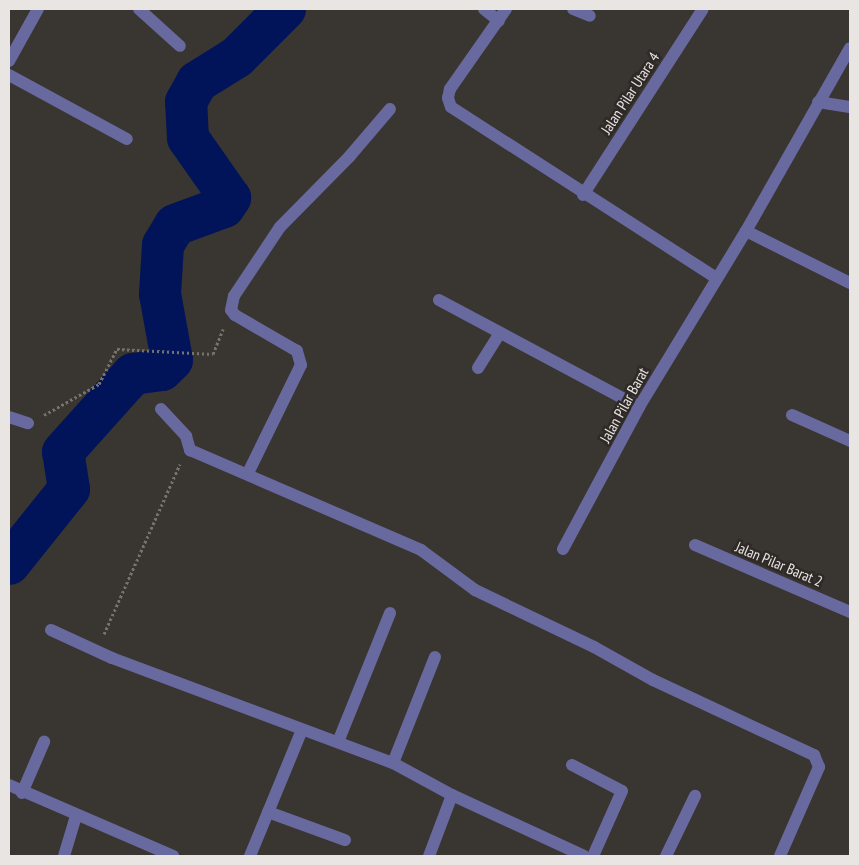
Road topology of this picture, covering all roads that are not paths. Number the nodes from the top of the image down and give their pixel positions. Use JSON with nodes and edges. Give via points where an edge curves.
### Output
{"nodes":[{"id":1,"x":38,"y":9,"type":"edge"},
{"id":2,"x":139,"y":9,"type":"edge"},
{"id":3,"x":484,"y":9,"type":"edge"},
{"id":4,"x":506,"y":9,"type":"edge"},
{"id":5,"x":573,"y":9,"type":"edge"},
{"id":6,"x":702,"y":9,"type":"edge"},
{"id":7,"x":590,"y":16,"type":"dead end"},
{"id":8,"x":499,"y":21,"type":"junction"},
{"id":9,"x":180,"y":46,"type":"dead end"},
{"id":10,"x":850,"y":48,"type":"edge"},
{"id":11,"x":9,"y":61,"type":"edge"},
{"id":12,"x":9,"y":75,"type":"edge"},
{"id":13,"x":818,"y":102,"type":"junction"},
{"id":14,"x":850,"y":106,"type":"edge"},
{"id":15,"x":390,"y":109,"type":"dead end"},
{"id":16,"x":127,"y":139,"type":"dead end"},
{"id":17,"x":583,"y":195,"type":"junction"},
{"id":18,"x":746,"y":232,"type":"junction"},
{"id":19,"x":716,"y":278,"type":"junction"},
{"id":20,"x":850,"y":282,"type":"edge"},
{"id":21,"x":439,"y":300,"type":"dead end"},
{"id":22,"x":499,"y":334,"type":"junction"},
{"id":23,"x":478,"y":368,"type":"dead end"},
{"id":24,"x":639,"y":407,"type":"junction"},
{"id":25,"x":161,"y":409,"type":"dead end"},
{"id":26,"x":792,"y":415,"type":"dead end"},
{"id":27,"x":9,"y":417,"type":"edge"},
{"id":28,"x":28,"y":423,"type":"road end"},
{"id":29,"x":850,"y":441,"type":"edge"},
{"id":30,"x":248,"y":473,"type":"junction"},
{"id":31,"x":695,"y":545,"type":"dead end"},
{"id":32,"x":563,"y":549,"type":"dead end"},
{"id":33,"x":850,"y":612,"type":"edge"},
{"id":34,"x":390,"y":613,"type":"dead end"},
{"id":35,"x":51,"y":630,"type":"dead end"},
{"id":36,"x":435,"y":656,"type":"dead end"},
{"id":37,"x":302,"y":730,"type":"junction"},
{"id":38,"x":44,"y":742,"type":"dead end"},
{"id":39,"x":338,"y":742,"type":"junction"},
{"id":40,"x":393,"y":763,"type":"junction"},
{"id":41,"x":572,"y":765,"type":"dead end"},
{"id":42,"x":9,"y":785,"type":"edge"},
{"id":43,"x":22,"y":793,"type":"junction"},
{"id":44,"x":452,"y":795,"type":"junction"},
{"id":45,"x":694,"y":796,"type":"dead end"},
{"id":46,"x":268,"y":812,"type":"junction"},
{"id":47,"x":76,"y":816,"type":"junction"},
{"id":48,"x":345,"y":840,"type":"dead end"},
{"id":49,"x":64,"y":856,"type":"edge"},
{"id":50,"x":173,"y":856,"type":"edge"},
{"id":51,"x":250,"y":856,"type":"edge"},
{"id":52,"x":429,"y":856,"type":"edge"},
{"id":53,"x":584,"y":856,"type":"edge"},
{"id":54,"x":593,"y":856,"type":"edge"},
{"id":55,"x":666,"y":856,"type":"edge"},
{"id":56,"x":780,"y":856,"type":"edge"}],
"edges":[{"from":1,"to":11,"type":"street"},
{"from":2,"to":9,"type":"street"},
{"from":3,"to":8,"type":"street"},
{"from":4,"to":8,"type":"street"},
{"from":5,"to":7,"type":"street"},
{"from":6,"to":17,"type":"street","name":"Jalan Pilar Utara 4"},
{"from":8,"to":17,"type":"street","via":[[450,90],[451,107]]},
{"from":10,"to":13,"type":"street","name":"Jalan Pilar Barat"},
{"from":12,"to":16,"type":"street"},
{"from":13,"to":14,"type":"street"},
{"from":13,"to":18,"type":"street","name":"Jalan Pilar Barat"},
{"from":15,"to":30,"type":"street","via":[[349,157],[280,227],[234,296],[231,310],[240,320],[298,351],[302,365]]},
{"from":17,"to":19,"type":"street"},
{"from":18,"to":19,"type":"street","name":"Jalan Pilar Barat"},
{"from":18,"to":20,"type":"street"},
{"from":19,"to":24,"type":"street","name":"Jalan Pilar Barat"},
{"from":21,"to":22,"type":"street"},
{"from":22,"to":23,"type":"street"},
{"from":22,"to":24,"type":"street"},
{"from":24,"to":32,"type":"street","name":"Jalan Pilar Barat"},
{"from":25,"to":30,"type":"street","via":[[186,436],[190,450]]},
{"from":26,"to":29,"type":"street"},
{"from":27,"to":28,"type":"street"},
{"from":30,"to":56,"type":"street","via":[[421,550],[474,590],[594,647],[639,673],[814,755],[819,767]]},
{"from":31,"to":33,"type":"street","name":"Jalan Pilar Barat 2"},
{"from":34,"to":39,"type":"street"},
{"from":35,"to":37,"type":"street"},
{"from":36,"to":40,"type":"street"},
{"from":37,"to":39,"type":"street"},
{"from":37,"to":46,"type":"street"},
{"from":38,"to":43,"type":"street"},
{"from":39,"to":40,"type":"street"},
{"from":40,"to":44,"type":"street"},
{"from":41,"to":54,"type":"street","via":[[622,791]]},
{"from":42,"to":43,"type":"street"},
{"from":43,"to":47,"type":"street"},
{"from":44,"to":52,"type":"street"},
{"from":44,"to":53,"type":"street"},
{"from":45,"to":55,"type":"street"},
{"from":46,"to":48,"type":"street"},
{"from":46,"to":51,"type":"street"},
{"from":47,"to":49,"type":"street"},
{"from":47,"to":50,"type":"street"}]}
